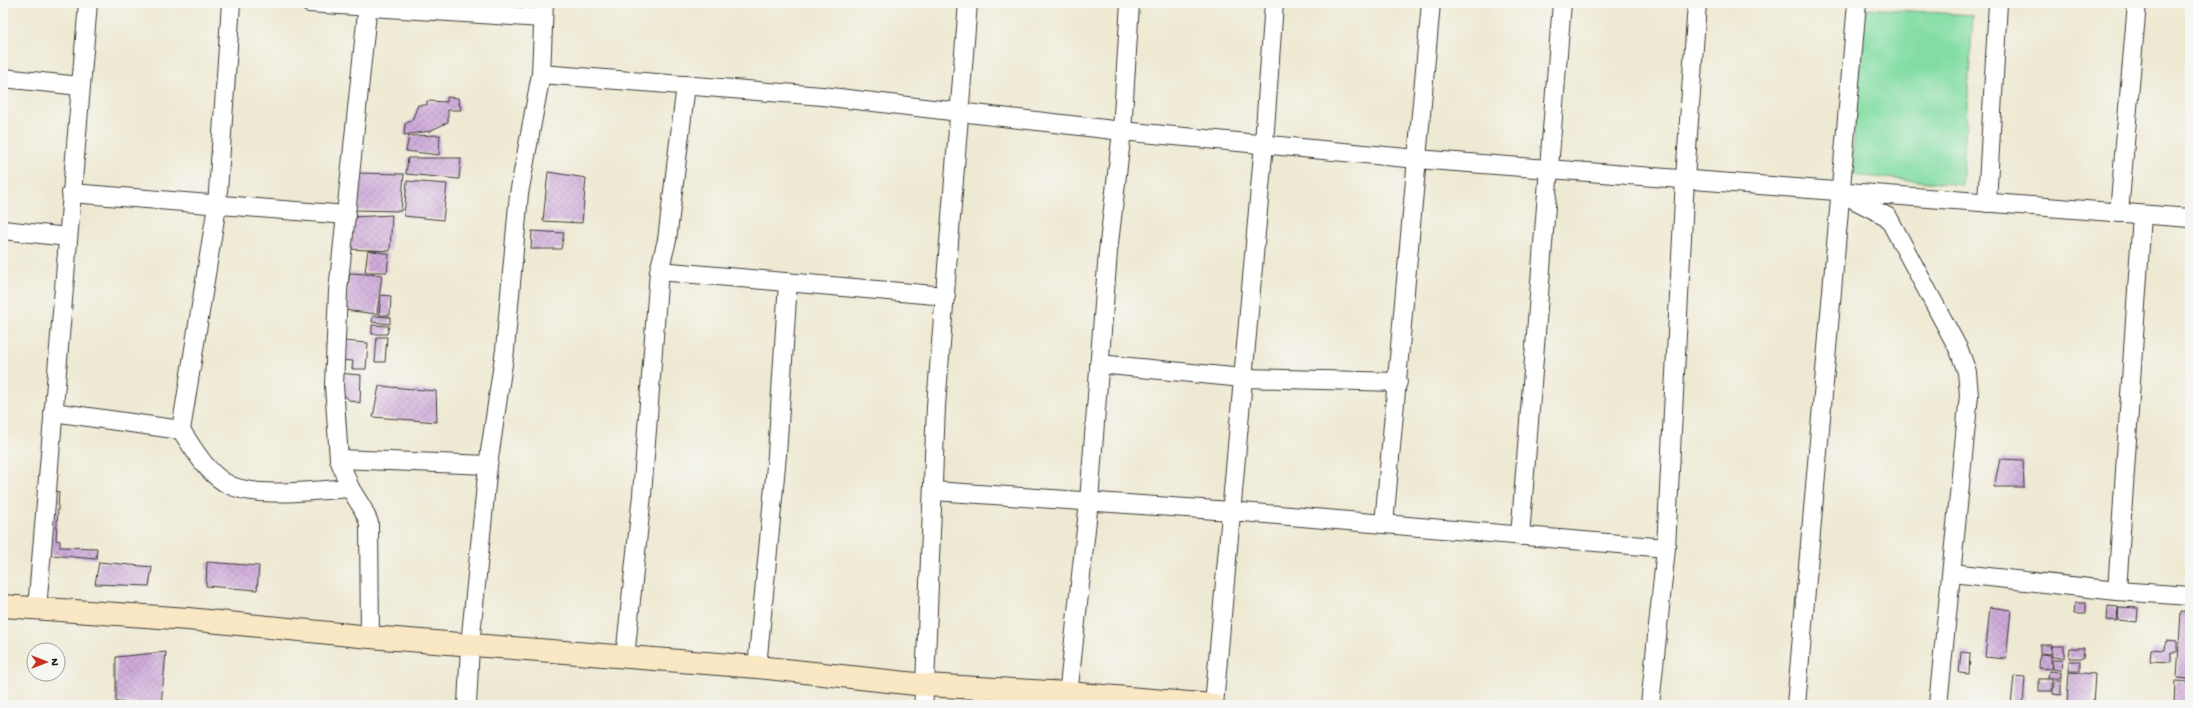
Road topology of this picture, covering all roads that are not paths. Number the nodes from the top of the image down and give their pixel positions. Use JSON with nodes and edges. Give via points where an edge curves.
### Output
{"nodes":[{"id":1,"x":88,"y":3,"type":"edge"},
{"id":2,"x":231,"y":3,"type":"edge"},
{"id":3,"x":309,"y":3,"type":"edge"},
{"id":4,"x":968,"y":3,"type":"edge"},
{"id":5,"x":1130,"y":3,"type":"edge"},
{"id":6,"x":1274,"y":3,"type":"edge"},
{"id":7,"x":1432,"y":3,"type":"edge"},
{"id":8,"x":1562,"y":3,"type":"edge"},
{"id":9,"x":1697,"y":3,"type":"edge"},
{"id":10,"x":1856,"y":3,"type":"edge"},
{"id":11,"x":1998,"y":3,"type":"edge"},
{"id":12,"x":2137,"y":3,"type":"edge"},
{"id":13,"x":368,"y":4,"type":"edge"},
{"id":14,"x":543,"y":11,"type":"edge"},
{"id":15,"x":541,"y":74,"type":"junction"},
{"id":16,"x":3,"y":78,"type":"edge"},
{"id":17,"x":686,"y":85,"type":"junction"},
{"id":18,"x":80,"y":86,"type":"junction"},
{"id":19,"x":959,"y":111,"type":"junction"},
{"id":20,"x":1122,"y":131,"type":"junction"},
{"id":21,"x":1264,"y":144,"type":"junction"},
{"id":22,"x":1417,"y":159,"type":"junction"},
{"id":23,"x":1548,"y":169,"type":"junction"},
{"id":24,"x":1685,"y":179,"type":"junction"},
{"id":25,"x":1840,"y":192,"type":"junction"},
{"id":26,"x":71,"y":194,"type":"junction"},
{"id":27,"x":1987,"y":203,"type":"junction"},
{"id":28,"x":217,"y":206,"type":"junction"},
{"id":29,"x":2118,"y":213,"type":"junction"},
{"id":30,"x":2142,"y":214,"type":"junction"},
{"id":31,"x":347,"y":215,"type":"junction"},
{"id":32,"x":2190,"y":218,"type":"edge"},
{"id":33,"x":3,"y":230,"type":"edge"},
{"id":34,"x":68,"y":237,"type":"junction"},
{"id":35,"x":659,"y":271,"type":"junction"},
{"id":36,"x":788,"y":282,"type":"junction"},
{"id":37,"x":946,"y":296,"type":"junction"},
{"id":38,"x":1099,"y":364,"type":"junction"},
{"id":39,"x":1243,"y":378,"type":"junction"},
{"id":40,"x":1398,"y":382,"type":"junction"},
{"id":41,"x":53,"y":412,"type":"junction"},
{"id":42,"x":181,"y":430,"type":"junction"},
{"id":43,"x":339,"y":459,"type":"junction"},
{"id":44,"x":488,"y":465,"type":"junction"},
{"id":45,"x":350,"y":488,"type":"junction"},
{"id":46,"x":934,"y":491,"type":"junction"},
{"id":47,"x":1089,"y":501,"type":"junction"},
{"id":48,"x":1231,"y":511,"type":"junction"},
{"id":49,"x":1384,"y":524,"type":"junction"},
{"id":50,"x":1520,"y":536,"type":"junction"},
{"id":51,"x":1666,"y":548,"type":"junction"},
{"id":52,"x":1952,"y":573,"type":"junction"},
{"id":53,"x":2117,"y":591,"type":"junction"},
{"id":54,"x":2190,"y":596,"type":"edge"},
{"id":55,"x":3,"y":606,"type":"edge"},
{"id":56,"x":37,"y":609,"type":"junction"},
{"id":57,"x":370,"y":637,"type":"junction"},
{"id":58,"x":470,"y":645,"type":"junction"},
{"id":59,"x":625,"y":657,"type":"junction"},
{"id":60,"x":758,"y":667,"type":"junction"},
{"id":61,"x":924,"y":695,"type":"edge"},
{"id":62,"x":1067,"y":699,"type":"edge"},
{"id":63,"x":467,"y":705,"type":"edge"},
{"id":64,"x":1213,"y":705,"type":"edge"},
{"id":65,"x":1650,"y":705,"type":"edge"},
{"id":66,"x":1796,"y":705,"type":"edge"},
{"id":67,"x":1938,"y":705,"type":"edge"}],
"edges":[{"from":1,"to":18,"type":"street"},
{"from":2,"to":28,"type":"street"},
{"from":3,"to":13,"type":"street"},
{"from":4,"to":19,"type":"street"},
{"from":5,"to":20,"type":"street"},
{"from":6,"to":21,"type":"street"},
{"from":7,"to":22,"type":"street"},
{"from":8,"to":23,"type":"street"},
{"from":9,"to":24,"type":"street"},
{"from":10,"to":25,"type":"street"},
{"from":11,"to":27,"type":"street"},
{"from":12,"to":29,"type":"street"},
{"from":13,"to":14,"type":"street"},
{"from":13,"to":31,"type":"street"},
{"from":14,"to":15,"type":"street"},
{"from":15,"to":17,"type":"street"},
{"from":15,"to":44,"type":"street","via":[[519,194],[505,350]]},
{"from":16,"to":18,"type":"street"},
{"from":17,"to":19,"type":"street"},
{"from":17,"to":35,"type":"street","via":[[667,240]]},
{"from":18,"to":26,"type":"street"},
{"from":19,"to":20,"type":"street"},
{"from":19,"to":37,"type":"street"},
{"from":20,"to":21,"type":"street"},
{"from":20,"to":38,"type":"street","via":[[1108,252]]},
{"from":21,"to":22,"type":"street"},
{"from":21,"to":39,"type":"street"},
{"from":22,"to":23,"type":"street"},
{"from":22,"to":40,"type":"street"},
{"from":23,"to":24,"type":"street"},
{"from":23,"to":50,"type":"street"},
{"from":24,"to":25,"type":"street"},
{"from":24,"to":51,"type":"street"},
{"from":25,"to":27,"type":"street"},
{"from":25,"to":52,"type":"street","via":[[1888,217],[1959,350],[1967,372],[1969,395]]},
{"from":25,"to":66,"type":"street"},
{"from":26,"to":28,"type":"street"},
{"from":26,"to":34,"type":"street"},
{"from":27,"to":29,"type":"street"},
{"from":28,"to":31,"type":"street"},
{"from":28,"to":42,"type":"street"},
{"from":29,"to":30,"type":"street"},
{"from":30,"to":32,"type":"street"},
{"from":30,"to":53,"type":"street"},
{"from":31,"to":43,"type":"street","via":[[338,291],[334,385]]},
{"from":33,"to":34,"type":"street"},
{"from":34,"to":41,"type":"street"},
{"from":35,"to":36,"type":"street"},
{"from":35,"to":59,"type":"street","via":[[642,496]]},
{"from":36,"to":37,"type":"street"},
{"from":36,"to":60,"type":"street","via":[[777,455]]},
{"from":37,"to":46,"type":"street","via":[[936,406]]},
{"from":38,"to":39,"type":"street"},
{"from":38,"to":47,"type":"street"},
{"from":39,"to":40,"type":"street"},
{"from":39,"to":48,"type":"street"},
{"from":40,"to":49,"type":"street"},
{"from":41,"to":42,"type":"street"},
{"from":41,"to":56,"type":"street"},
{"from":42,"to":45,"type":"street","via":[[204,464],[224,483],[257,493]]},
{"from":43,"to":44,"type":"street"},
{"from":43,"to":45,"type":"street"},
{"from":44,"to":58,"type":"street"},
{"from":45,"to":57,"type":"street","via":[[364,509],[369,523]]},
{"from":46,"to":47,"type":"street"},
{"from":46,"to":61,"type":"street"},
{"from":47,"to":48,"type":"street"},
{"from":47,"to":62,"type":"street"},
{"from":48,"to":49,"type":"street"},
{"from":48,"to":64,"type":"street"},
{"from":49,"to":50,"type":"street"},
{"from":50,"to":51,"type":"street"},
{"from":51,"to":65,"type":"street"},
{"from":52,"to":53,"type":"street"},
{"from":52,"to":67,"type":"street"},
{"from":53,"to":54,"type":"street"},
{"from":55,"to":56,"type":"street"},
{"from":56,"to":57,"type":"street","via":[[188,618]]},
{"from":57,"to":58,"type":"street"},
{"from":58,"to":59,"type":"street"},
{"from":58,"to":63,"type":"street"},
{"from":59,"to":60,"type":"street"},
{"from":60,"to":61,"type":"street"},
{"from":61,"to":62,"type":"street"},
{"from":62,"to":64,"type":"street"}]}
